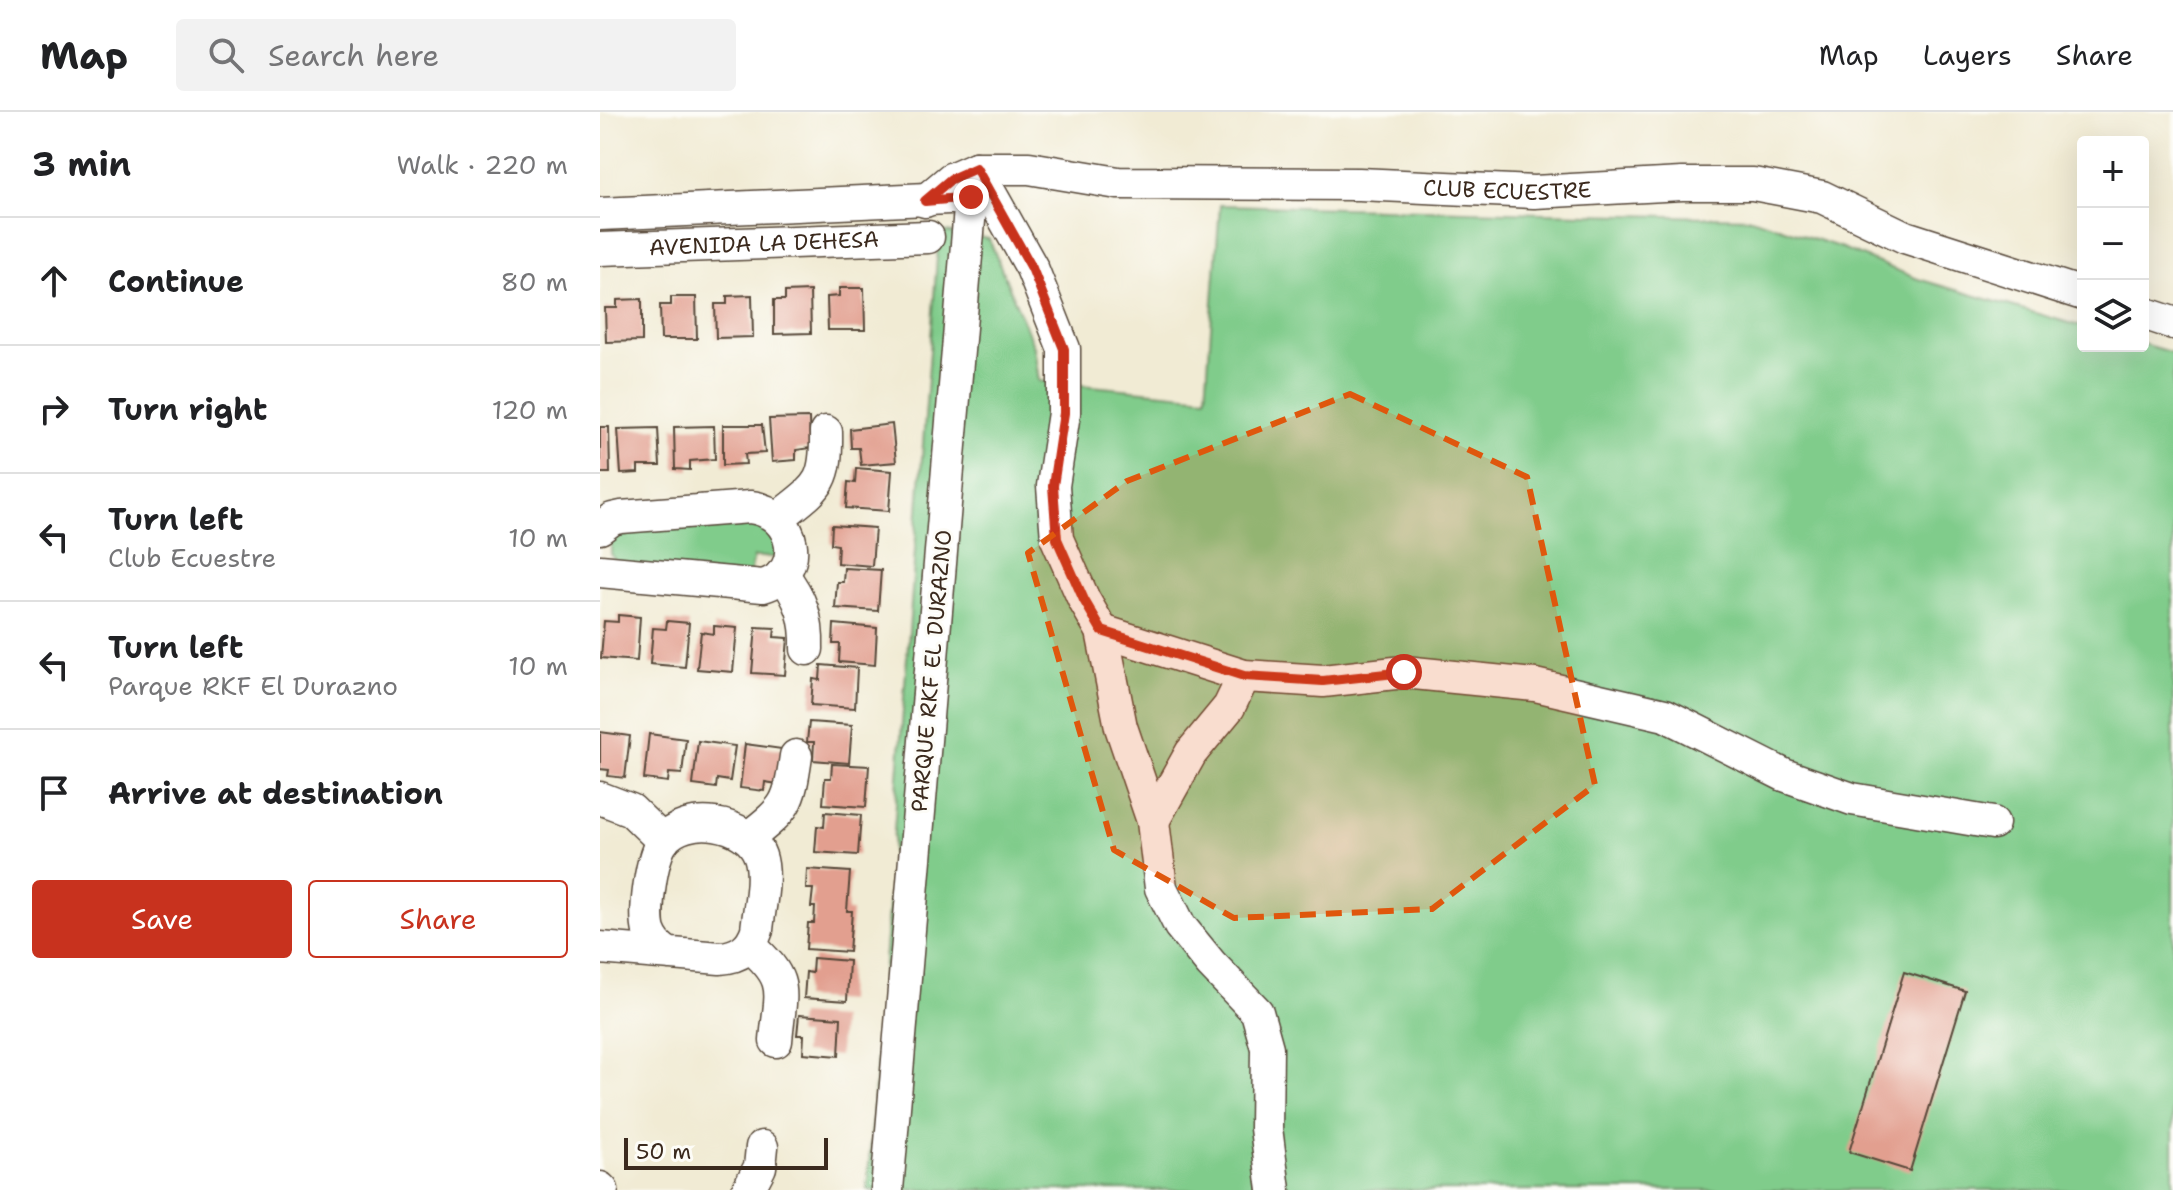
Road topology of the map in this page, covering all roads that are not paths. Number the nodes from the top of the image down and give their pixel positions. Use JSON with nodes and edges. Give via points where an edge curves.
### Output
{"nodes":[{"id":1,"x":976,"y":168,"type":"junction"},
{"id":2,"x":925,"y":201,"type":"junction"},
{"id":3,"x":600,"y":214,"type":"edge"},
{"id":4,"x":928,"y":237,"type":"dead end"},
{"id":5,"x":600,"y":249,"type":"edge"},
{"id":6,"x":2077,"y":292,"type":"edge"},
{"id":7,"x":2149,"y":315,"type":"edge"},
{"id":8,"x":2173,"y":323,"type":"edge"},
{"id":9,"x":826,"y":432,"type":"dead end"},
{"id":10,"x":778,"y":518,"type":"junction"},
{"id":11,"x":600,"y":528,"type":"edge"},
{"id":12,"x":605,"y":566,"type":"edge"},
{"id":13,"x":782,"y":574,"type":"junction"},
{"id":14,"x":1102,"y":631,"type":"junction"},
{"id":15,"x":807,"y":649,"type":"dead end"},
{"id":16,"x":1244,"y":676,"type":"junction"},
{"id":17,"x":796,"y":756,"type":"dead end"},
{"id":18,"x":600,"y":798,"type":"edge"},
{"id":19,"x":1153,"y":821,"type":"junction"},
{"id":20,"x":1993,"y":823,"type":"dead end"},
{"id":21,"x":748,"y":838,"type":"junction"},
{"id":22,"x":663,"y":841,"type":"junction"},
{"id":23,"x":647,"y":921,"type":"junction"},
{"id":24,"x":750,"y":946,"type":"junction"},
{"id":25,"x":608,"y":948,"type":"edge"},
{"id":26,"x":669,"y":954,"type":"junction"},
{"id":27,"x":776,"y":1041,"type":"dead end"},
{"id":28,"x":762,"y":1147,"type":"dead end"},
{"id":29,"x":748,"y":1190,"type":"edge"},
{"id":30,"x":887,"y":1190,"type":"edge"},
{"id":31,"x":1274,"y":1190,"type":"edge"}],
"edges":[{"from":1,"to":2,"type":"street","name":"CLUB ECUESTRE","via":[[951,179]]},
{"from":1,"to":6,"type":"street","name":"CLUB ECUESTRE","via":[[1029,168],[1118,183],[1359,184],[1534,192],[1753,184],[1822,197],[1905,237]]},
{"from":1,"to":14,"type":"street","via":[[1032,268],[1064,349],[1064,413],[1053,486],[1057,539]]},
{"from":2,"to":3,"type":"street","name":"AVENIDA LA DEHESA"},
{"from":2,"to":30,"type":"street","name":"PARQUE RKF EL DURAZNO","via":[[971,197]]},
{"from":4,"to":5,"type":"street","name":"AVENIDA LA DEHESA"},
{"from":7,"to":8,"type":"street"},
{"from":9,"to":10,"type":"street","via":[[822,478]]},
{"from":10,"to":11,"type":"street","via":[[760,508],[737,507],[621,517]]},
{"from":10,"to":13,"type":"street","via":[[786,527],[790,549]]},
{"from":12,"to":13,"type":"street","via":[[755,586],[770,584]]},
{"from":13,"to":15,"type":"street","via":[[805,614]]},
{"from":14,"to":16,"type":"street"},
{"from":14,"to":19,"type":"street","via":[[1121,727]]},
{"from":16,"to":19,"type":"street"},
{"from":16,"to":20,"type":"street","via":[[1323,681],[1404,672],[1535,685],[1665,715],[1784,775],[1852,799]]},
{"from":17,"to":21,"type":"street","via":[[786,805]]},
{"from":18,"to":22,"type":"street","via":[[631,810]]},
{"from":19,"to":31,"type":"street","via":[[1161,888],[1180,926],[1257,1012],[1267,1048],[1266,1128]]},
{"from":21,"to":22,"type":"street","via":[[737,830],[698,823],[679,828]]},
{"from":21,"to":24,"type":"street","via":[[762,867],[757,930]]},
{"from":22,"to":23,"type":"street","via":[[654,861]]},
{"from":23,"to":25,"type":"street","via":[[635,938]]},
{"from":23,"to":26,"type":"street","via":[[654,942]]},
{"from":24,"to":26,"type":"street","via":[[732,957]]},
{"from":24,"to":27,"type":"street","via":[[773,966],[779,981]]},
{"from":25,"to":26,"type":"street"},
{"from":28,"to":29,"type":"street","via":[[760,1167]]}]}
